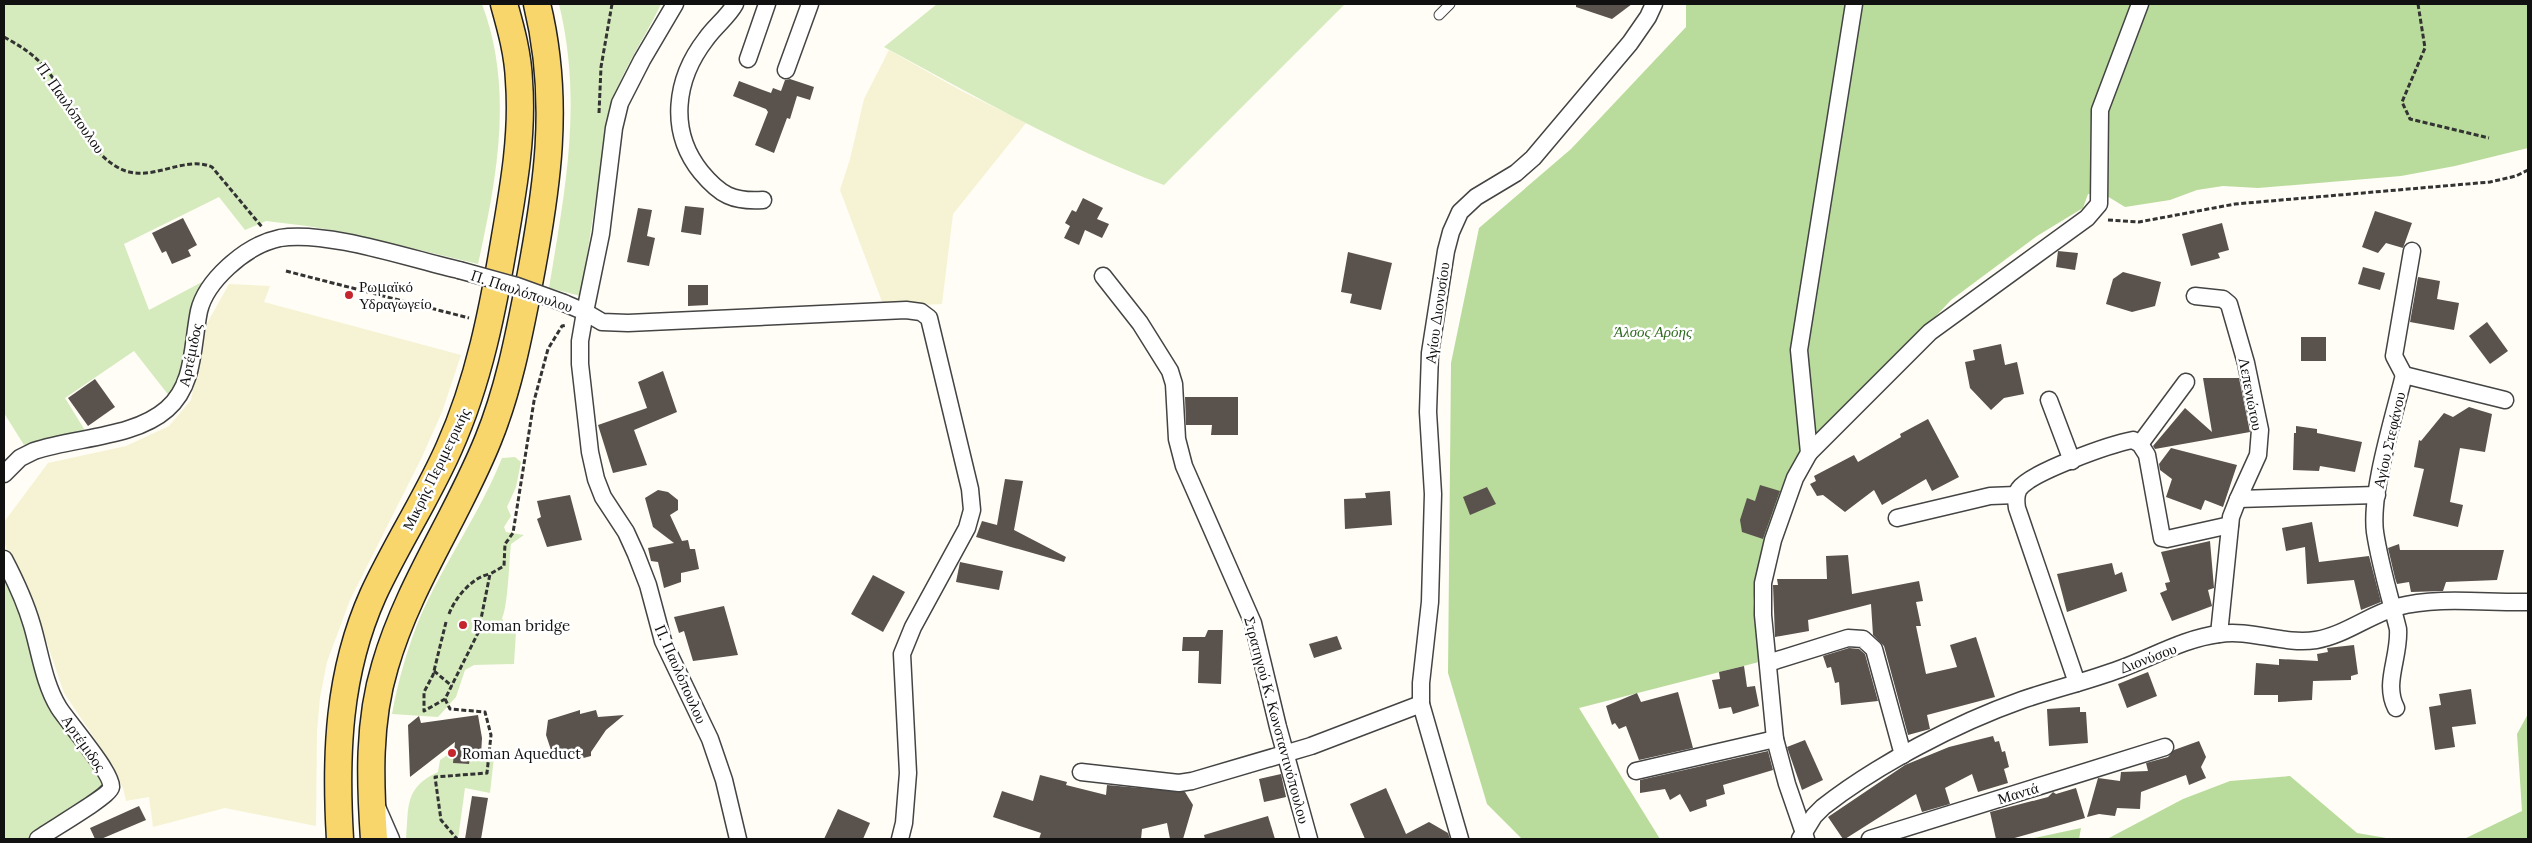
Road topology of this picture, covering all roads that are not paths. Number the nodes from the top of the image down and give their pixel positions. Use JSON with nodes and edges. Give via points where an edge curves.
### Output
{"nodes":[{"id":1,"x":504,"y":4,"type":"edge"},
{"id":2,"x":537,"y":4,"type":"edge"},
{"id":3,"x":675,"y":4,"type":"edge"},
{"id":4,"x":735,"y":4,"type":"edge"},
{"id":5,"x":767,"y":4,"type":"edge"},
{"id":6,"x":810,"y":4,"type":"edge"},
{"id":7,"x":1450,"y":4,"type":"edge"},
{"id":8,"x":1654,"y":4,"type":"edge"},
{"id":9,"x":1854,"y":4,"type":"edge"},
{"id":10,"x":2140,"y":4,"type":"edge"},
{"id":11,"x":1439,"y":15,"type":"dead end"},
{"id":12,"x":748,"y":59,"type":"dead end"},
{"id":13,"x":786,"y":70,"type":"dead end"},
{"id":14,"x":763,"y":200,"type":"dead end"},
{"id":15,"x":273,"y":240,"type":"joint"},
{"id":16,"x":2412,"y":250,"type":"dead end"},
{"id":17,"x":1103,"y":276,"type":"dead end"},
{"id":18,"x":2195,"y":296,"type":"dead end"},
{"id":19,"x":585,"y":312,"type":"junction"},
{"id":20,"x":2404,"y":375,"type":"junction"},
{"id":21,"x":2186,"y":382,"type":"dead end"},
{"id":22,"x":2049,"y":400,"type":"dead end"},
{"id":23,"x":2505,"y":400,"type":"dead end"},
{"id":24,"x":2140,"y":444,"type":"junction"},
{"id":25,"x":1809,"y":453,"type":"junction"},
{"id":26,"x":2072,"y":461,"type":"junction"},
{"id":27,"x":4,"y":474,"type":"edge"},
{"id":28,"x":2016,"y":495,"type":"junction"},
{"id":29,"x":2377,"y":495,"type":"junction"},
{"id":30,"x":2238,"y":499,"type":"junction"},
{"id":31,"x":1897,"y":518,"type":"dead end"},
{"id":32,"x":2230,"y":525,"type":"junction"},
{"id":33,"x":4,"y":559,"type":"edge"},
{"id":34,"x":2528,"y":602,"type":"edge"},
{"id":35,"x":2393,"y":608,"type":"junction"},
{"id":36,"x":2219,"y":634,"type":"junction"},
{"id":37,"x":1768,"y":663,"type":"junction"},
{"id":38,"x":2077,"y":683,"type":"junction"},
{"id":39,"x":1421,"y":704,"type":"junction"},
{"id":40,"x":2396,"y":708,"type":"dead end"},
{"id":41,"x":1775,"y":739,"type":"junction"},
{"id":42,"x":2165,"y":747,"type":"dead end"},
{"id":43,"x":1286,"y":755,"type":"junction"},
{"id":44,"x":1903,"y":755,"type":"junction"},
{"id":45,"x":1636,"y":771,"type":"dead end"},
{"id":46,"x":1081,"y":772,"type":"dead end"},
{"id":47,"x":373,"y":797,"type":"junction"},
{"id":48,"x":1804,"y":838,"type":"edge"},
{"id":49,"x":38,"y":839,"type":"edge"},
{"id":50,"x":340,"y":839,"type":"edge"},
{"id":51,"x":374,"y":839,"type":"edge"},
{"id":52,"x":391,"y":839,"type":"edge"},
{"id":53,"x":738,"y":839,"type":"edge"},
{"id":54,"x":900,"y":839,"type":"edge"},
{"id":55,"x":1309,"y":839,"type":"edge"},
{"id":56,"x":1460,"y":839,"type":"edge"},
{"id":57,"x":1870,"y":839,"type":"edge"}],
"edges":[{"from":1,"to":50,"type":"main road","name":"Μικρής Περιμετρικής","via":[[517,56],[520,122],[512,198],[489,323],[474,385],[449,448],[373,595],[353,652],[342,697],[338,736]]},
{"from":2,"to":47,"type":"main road","via":[[550,75],[549,160],[542,222],[512,365],[489,438],[408,602],[389,654],[374,722]]},
{"from":3,"to":19,"type":"street","via":[[620,103],[601,234]]},
{"from":4,"to":14,"type":"street","via":[[705,39],[690,63],[678,121],[692,160],[714,186],[733,199]]},
{"from":5,"to":12,"type":"street"},
{"from":6,"to":13,"type":"street"},
{"from":7,"to":11,"type":"lane"},
{"from":8,"to":39,"type":"street","name":"Αγίου Διονυσίου","via":[[1630,43],[1533,158],[1464,207],[1451,232],[1429,369],[1433,519]]},
{"from":9,"to":25,"type":"street","via":[[1799,350]]},
{"from":10,"to":25,"type":"street","via":[[2100,110],[2099,204],[2087,218],[1930,332]]},
{"from":15,"to":19,"type":"street","name":"Π. Παυλόπουλου","bridge":true,"via":[[304,237],[331,240],[517,286]]},
{"from":15,"to":27,"type":"street","name":"Αρτέμιδος","via":[[233,263],[209,289],[199,309],[188,380],[183,391],[165,411],[139,426],[34,451],[20,458]]},
{"from":16,"to":20,"type":"street","via":[[2394,356]]},
{"from":17,"to":43,"type":"street","name":"Στρατηγού Κ. Κωνσταντινόπουλου","via":[[1140,323],[1170,371],[1174,384],[1177,440],[1184,466],[1253,623]]},
{"from":18,"to":30,"type":"street","name":"Λεπενιώτου","via":[[2223,299],[2230,304],[2258,420],[2258,454]]},
{"from":19,"to":53,"type":"street","name":"Π. Παυλόπουλου","via":[[580,364],[596,479],[602,497],[626,532],[636,554],[663,642],[710,739]]},
{"from":19,"to":54,"type":"street","via":[[602,322],[628,323],[906,310],[921,312],[930,318],[970,488],[972,510],[964,535],[913,627],[902,654],[908,773]]},
{"from":20,"to":23,"type":"street","name":"Αγίου Στεφάνου"},
{"from":20,"to":29,"type":"street","name":"Αγίου Στεφάνου"},
{"from":21,"to":24,"type":"street"},
{"from":22,"to":26,"type":"street"},
{"from":24,"to":26,"type":"street","via":[[2133,440],[2124,441]]},
{"from":24,"to":32,"type":"street","via":[[2149,464],[2162,538]]},
{"from":25,"to":37,"type":"street","via":[[1795,478],[1767,564],[1762,603]]},
{"from":26,"to":28,"type":"street","via":[[2034,478],[2021,486]]},
{"from":28,"to":31,"type":"street","via":[[1990,496]]},
{"from":28,"to":38,"type":"street","via":[[2017,508]]},
{"from":29,"to":30,"type":"street"},
{"from":29,"to":35,"type":"street","name":"Αγίου Στεφάνου","via":[[2375,531]]},
{"from":30,"to":32,"type":"street"},
{"from":32,"to":36,"type":"street"},
{"from":33,"to":49,"type":"street","name":"Αρτέμιδος","via":[[27,608],[54,699],[111,783],[103,798]]},
{"from":34,"to":35,"type":"street","name":"Διονύσου","via":[[2438,602]]},
{"from":35,"to":36,"type":"street","name":"Διονύσου","via":[[2340,633],[2310,641]]},
{"from":35,"to":40,"type":"street","name":"Αγίου Στεφάνου","via":[[2398,645],[2389,692]]},
{"from":36,"to":38,"type":"street","name":"Διονύσου"},
{"from":37,"to":41,"type":"street"},
{"from":37,"to":44,"type":"street","via":[[1848,638],[1863,639],[1874,649]]},
{"from":38,"to":44,"type":"street","name":"Διονύσου","via":[[2003,707]]},
{"from":39,"to":43,"type":"street"},
{"from":39,"to":56,"type":"street","name":"Αγίου Διονυσίου"},
{"from":41,"to":45,"type":"street"},
{"from":41,"to":48,"type":"street"},
{"from":42,"to":57,"type":"street","name":"Μαντά"},
{"from":43,"to":46,"type":"street","via":[[1212,777],[1179,783]]},
{"from":43,"to":55,"type":"street","name":"Στρατηγού Κ. Κωνσταντινόπουλου"},
{"from":44,"to":48,"type":"street","name":"Διονύσου","via":[[1824,807],[1811,820]]},
{"from":47,"to":51,"type":"main road"},
{"from":47,"to":52,"type":"street"}]}
